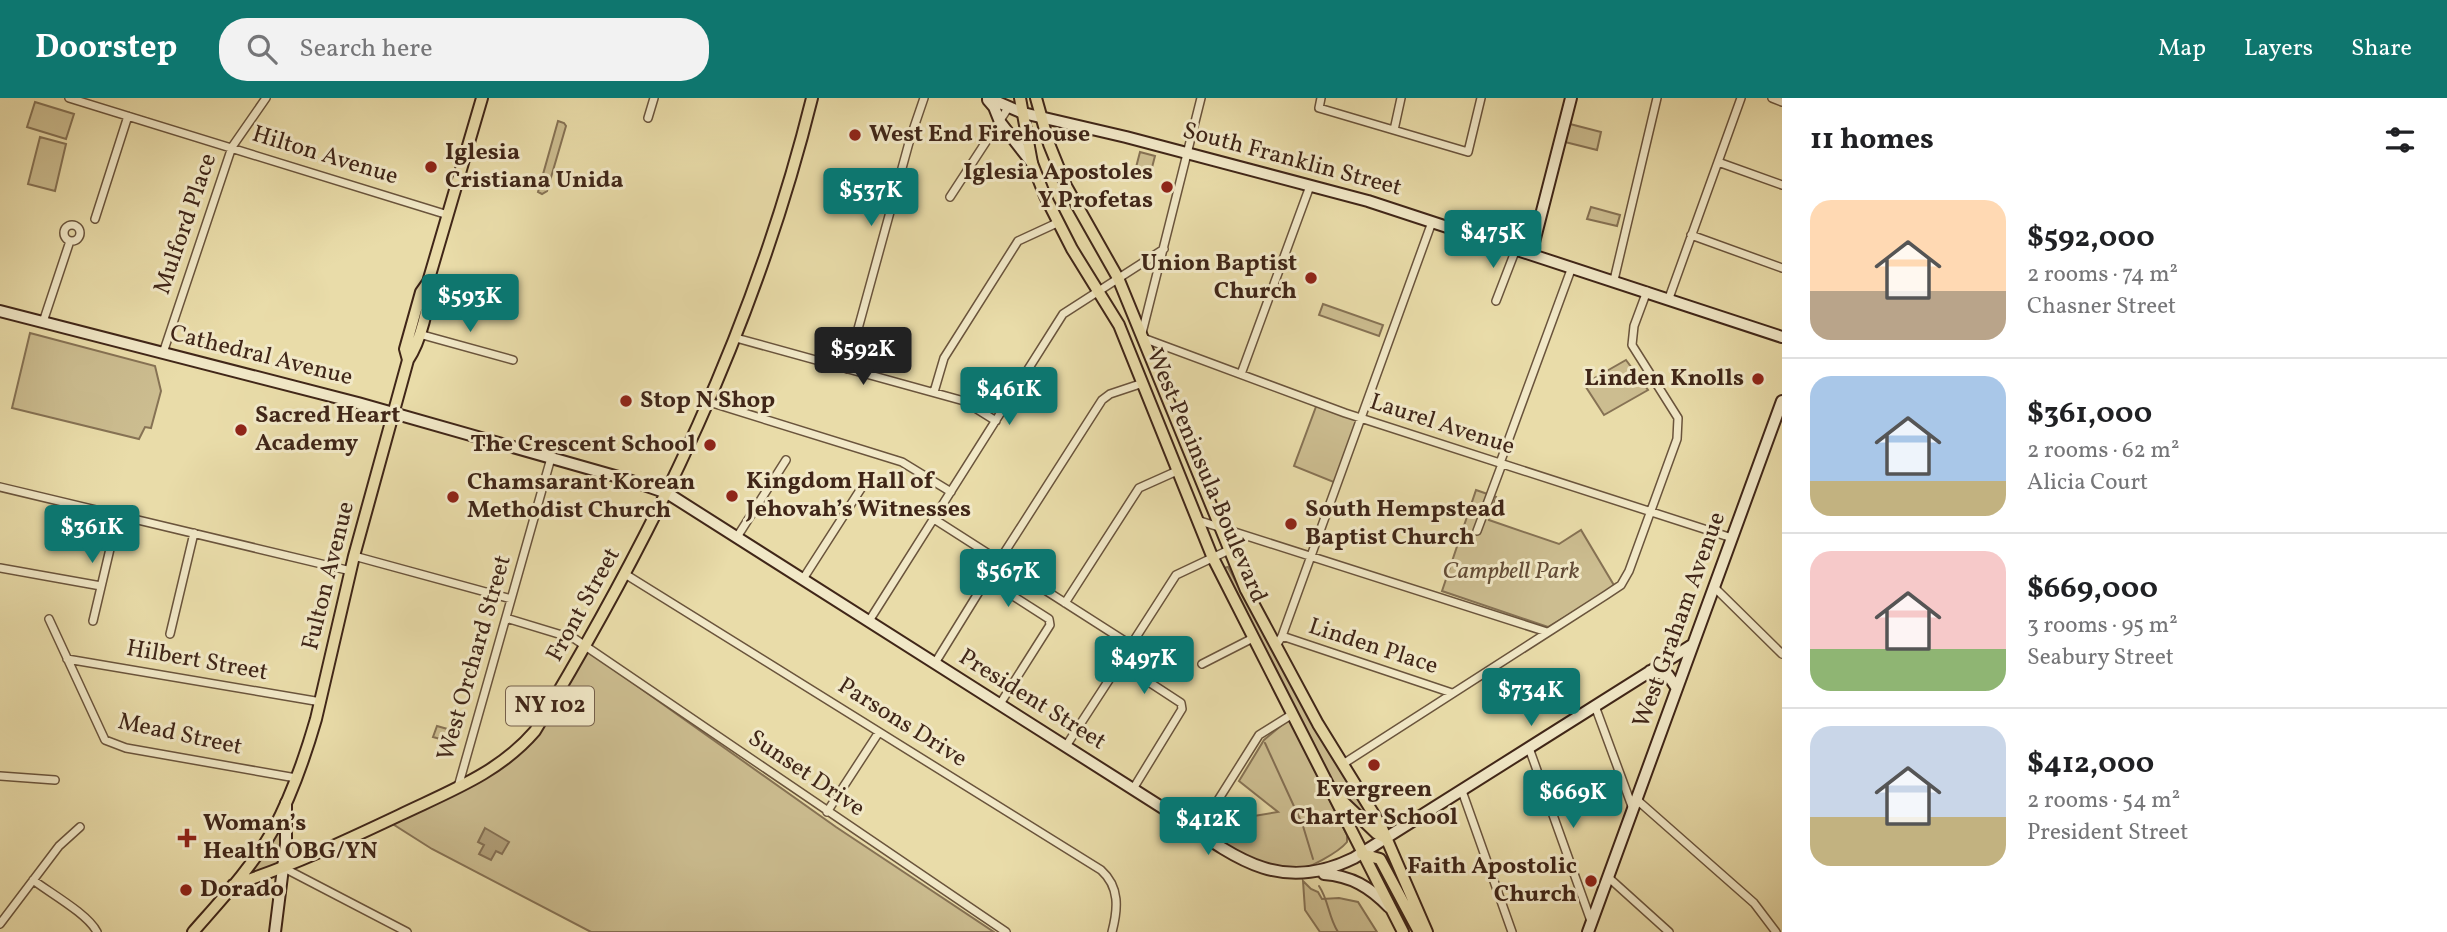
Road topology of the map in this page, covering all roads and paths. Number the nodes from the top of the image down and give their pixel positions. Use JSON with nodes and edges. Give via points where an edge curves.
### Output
{"nodes":[{"id":1,"x":69,"y":98,"type":"edge"},
{"id":2,"x":102,"y":98,"type":"edge"},
{"id":3,"x":266,"y":98,"type":"edge"},
{"id":4,"x":482,"y":98,"type":"edge"},
{"id":5,"x":654,"y":98,"type":"edge"},
{"id":6,"x":812,"y":98,"type":"edge"},
{"id":7,"x":925,"y":98,"type":"edge"},
{"id":8,"x":987,"y":98,"type":"edge"},
{"id":9,"x":1020,"y":98,"type":"edge"},
{"id":10,"x":1036,"y":98,"type":"edge"},
{"id":11,"x":1201,"y":98,"type":"edge"},
{"id":12,"x":1321,"y":98,"type":"edge"},
{"id":13,"x":1401,"y":98,"type":"edge"},
{"id":14,"x":1481,"y":98,"type":"edge"},
{"id":15,"x":1571,"y":98,"type":"edge"},
{"id":16,"x":1657,"y":98,"type":"edge"},
{"id":17,"x":1741,"y":98,"type":"edge"},
{"id":18,"x":1772,"y":98,"type":"edge"},
{"id":19,"x":1782,"y":102,"type":"edge"},
{"id":20,"x":99,"y":107,"type":"junction"},
{"id":21,"x":1008,"y":108,"type":"junction"},
{"id":22,"x":1023,"y":113,"type":"junction"},
{"id":23,"x":128,"y":116,"type":"junction"},
{"id":24,"x":648,"y":118,"type":"dead end"},
{"id":25,"x":1041,"y":118,"type":"junction"},
{"id":26,"x":1000,"y":122,"type":"junction"},
{"id":27,"x":1394,"y":130,"type":"junction"},
{"id":28,"x":232,"y":148,"type":"junction"},
{"id":29,"x":1188,"y":153,"type":"junction"},
{"id":30,"x":1718,"y":162,"type":"junction"},
{"id":31,"x":1032,"y":163,"type":"junction"},
{"id":32,"x":1782,"y":185,"type":"edge"},
{"id":33,"x":1310,"y":186,"type":"junction"},
{"id":34,"x":950,"y":197,"type":"dead end"},
{"id":35,"x":448,"y":215,"type":"junction"},
{"id":36,"x":95,"y":219,"type":"dead end"},
{"id":37,"x":1432,"y":222,"type":"junction"},
{"id":38,"x":1057,"y":223,"type":"junction"},
{"id":39,"x":1691,"y":235,"type":"junction"},
{"id":40,"x":70,"y":241,"type":"dead end"},
{"id":41,"x":1164,"y":249,"type":"junction"},
{"id":42,"x":1516,"y":249,"type":"junction"},
{"id":43,"x":1531,"y":254,"type":"junction"},
{"id":44,"x":1572,"y":267,"type":"junction"},
{"id":45,"x":1782,"y":268,"type":"edge"},
{"id":46,"x":1118,"y":278,"type":"junction"},
{"id":47,"x":1614,"y":280,"type":"junction"},
{"id":48,"x":428,"y":282,"type":"junction"},
{"id":49,"x":1099,"y":291,"type":"junction"},
{"id":50,"x":1647,"y":291,"type":"junction"},
{"id":51,"x":1669,"y":298,"type":"junction"},
{"id":52,"x":1496,"y":301,"type":"dead end"},
{"id":53,"x":0,"y":311,"type":"edge"},
{"id":54,"x":43,"y":322,"type":"junction"},
{"id":55,"x":419,"y":334,"type":"junction"},
{"id":56,"x":1142,"y":336,"type":"junction"},
{"id":57,"x":1782,"y":337,"type":"edge"},
{"id":58,"x":736,"y":338,"type":"junction"},
{"id":59,"x":163,"y":353,"type":"junction"},
{"id":60,"x":408,"y":360,"type":"junction"},
{"id":61,"x":513,"y":360,"type":"dead end"},
{"id":62,"x":847,"y":369,"type":"junction"},
{"id":63,"x":1241,"y":374,"type":"junction"},
{"id":64,"x":1143,"y":383,"type":"junction"},
{"id":65,"x":934,"y":392,"type":"junction"},
{"id":66,"x":1782,"y":401,"type":"edge"},
{"id":67,"x":709,"y":402,"type":"junction"},
{"id":68,"x":394,"y":412,"type":"junction"},
{"id":69,"x":1361,"y":419,"type":"junction"},
{"id":70,"x":996,"y":421,"type":"junction"},
{"id":71,"x":551,"y":458,"type":"junction"},
{"id":72,"x":786,"y":460,"type":"dead end"},
{"id":73,"x":1501,"y":464,"type":"junction"},
{"id":74,"x":1177,"y":471,"type":"junction"},
{"id":75,"x":0,"y":487,"type":"edge"},
{"id":76,"x":862,"y":487,"type":"dead end"},
{"id":77,"x":951,"y":492,"type":"junction"},
{"id":78,"x":667,"y":494,"type":"junction"},
{"id":79,"x":1650,"y":512,"type":"junction"},
{"id":80,"x":118,"y":515,"type":"junction"},
{"id":81,"x":934,"y":519,"type":"junction"},
{"id":82,"x":1197,"y":520,"type":"junction"},
{"id":83,"x":1219,"y":527,"type":"junction"},
{"id":84,"x":1477,"y":531,"type":"dead end"},
{"id":85,"x":194,"y":533,"type":"junction"},
{"id":86,"x":737,"y":537,"type":"junction"},
{"id":87,"x":1732,"y":538,"type":"junction"},
{"id":88,"x":1229,"y":550,"type":"junction"},
{"id":89,"x":354,"y":556,"type":"junction"},
{"id":90,"x":1212,"y":556,"type":"junction"},
{"id":91,"x":1310,"y":556,"type":"junction"},
{"id":92,"x":999,"y":561,"type":"junction"},
{"id":93,"x":0,"y":568,"type":"edge"},
{"id":94,"x":351,"y":571,"type":"junction"},
{"id":95,"x":625,"y":573,"type":"junction"},
{"id":96,"x":803,"y":579,"type":"junction"},
{"id":97,"x":102,"y":586,"type":"junction"},
{"id":98,"x":1714,"y":587,"type":"junction"},
{"id":99,"x":512,"y":598,"type":"junction"},
{"id":100,"x":1065,"y":603,"type":"junction"},
{"id":101,"x":506,"y":618,"type":"junction"},
{"id":102,"x":49,"y":619,"type":"dead end"},
{"id":103,"x":93,"y":621,"type":"dead end"},
{"id":104,"x":869,"y":621,"type":"junction"},
{"id":105,"x":1547,"y":632,"type":"junction"},
{"id":106,"x":170,"y":635,"type":"dead end"},
{"id":107,"x":1282,"y":636,"type":"junction"},
{"id":108,"x":1253,"y":638,"type":"junction"},
{"id":109,"x":1692,"y":645,"type":"junction"},
{"id":110,"x":584,"y":647,"type":"junction"},
{"id":111,"x":1275,"y":647,"type":"junction"},
{"id":112,"x":1782,"y":654,"type":"edge"},
{"id":113,"x":67,"y":659,"type":"junction"},
{"id":114,"x":935,"y":663,"type":"junction"},
{"id":115,"x":1202,"y":664,"type":"dead end"},
{"id":116,"x":1650,"y":671,"type":"junction"},
{"id":117,"x":1676,"y":687,"type":"junction"},
{"id":118,"x":1452,"y":693,"type":"junction"},
{"id":119,"x":321,"y":702,"type":"junction"},
{"id":120,"x":1000,"y":705,"type":"junction"},
{"id":121,"x":1595,"y":706,"type":"junction"},
{"id":122,"x":1291,"y":715,"type":"junction"},
{"id":123,"x":879,"y":732,"type":"junction"},
{"id":124,"x":1066,"y":746,"type":"junction"},
{"id":125,"x":1529,"y":748,"type":"junction"},
{"id":126,"x":1343,"y":764,"type":"junction"},
{"id":127,"x":0,"y":776,"type":"edge"},
{"id":128,"x":296,"y":778,"type":"junction"},
{"id":129,"x":55,"y":780,"type":"dead end"},
{"id":130,"x":458,"y":787,"type":"junction"},
{"id":131,"x":1133,"y":789,"type":"junction"},
{"id":132,"x":1330,"y":790,"type":"junction"},
{"id":133,"x":1462,"y":791,"type":"junction"},
{"id":134,"x":286,"y":800,"type":"junction"},
{"id":135,"x":1635,"y":804,"type":"junction"},
{"id":136,"x":827,"y":812,"type":"junction"},
{"id":137,"x":80,"y":827,"type":"dead end"},
{"id":138,"x":1198,"y":832,"type":"junction"},
{"id":139,"x":1386,"y":838,"type":"junction"},
{"id":140,"x":1362,"y":854,"type":"junction"},
{"id":141,"x":284,"y":868,"type":"junction"},
{"id":142,"x":1314,"y":874,"type":"junction"},
{"id":143,"x":1608,"y":877,"type":"junction"},
{"id":144,"x":33,"y":880,"type":"junction"},
{"id":145,"x":233,"y":885,"type":"junction"},
{"id":146,"x":1391,"y":909,"type":"junction"},
{"id":147,"x":0,"y":924,"type":"edge"},
{"id":148,"x":1590,"y":927,"type":"edge"},
{"id":149,"x":97,"y":931,"type":"edge"},
{"id":150,"x":193,"y":932,"type":"edge"},
{"id":151,"x":275,"y":932,"type":"edge"},
{"id":152,"x":407,"y":932,"type":"edge"},
{"id":153,"x":1006,"y":932,"type":"edge"},
{"id":154,"x":1112,"y":932,"type":"edge"},
{"id":155,"x":1403,"y":932,"type":"edge"},
{"id":156,"x":1419,"y":932,"type":"edge"},
{"id":157,"x":1427,"y":932,"type":"edge"},
{"id":158,"x":1512,"y":932,"type":"edge"},
{"id":159,"x":1669,"y":932,"type":"edge"},
{"id":160,"x":1776,"y":932,"type":"edge"}],
"edges":[{"from":1,"to":20,"type":"street","name":"Hilton Avenue"},
{"from":2,"to":20,"type":"street"},
{"from":3,"to":28,"type":"street","name":"Mulford Place"},
{"from":4,"to":35,"type":"main road","name":"Fulton Avenue"},
{"from":5,"to":24,"type":"street"},
{"from":6,"to":58,"type":"main road","name":"Front Street","number":"NY 102","via":[[784,201]]},
{"from":7,"to":62,"type":"street"},
{"from":8,"to":21,"type":"street","name":"South Franklin Street"},
{"from":8,"to":26,"type":"street"},
{"from":9,"to":22,"type":"main road","name":"West Peninsula Boulevard"},
{"from":10,"to":25,"type":"main road","name":"West Peninsula Boulevard"},
{"from":11,"to":29,"type":"street"},
{"from":12,"to":27,"type":"street","via":[[1319,108]]},
{"from":13,"to":27,"type":"street"},
{"from":14,"to":27,"type":"street","via":[[1468,152]]},
{"from":15,"to":43,"type":"street"},
{"from":16,"to":47,"type":"street"},
{"from":17,"to":30,"type":"street"},
{"from":18,"to":19,"type":"street"},
{"from":20,"to":23,"type":"street","name":"Hilton Avenue"},
{"from":21,"to":22,"type":"street","name":"South Franklin Street"},
{"from":21,"to":26,"type":"street"},
{"from":22,"to":25,"type":"street","name":"South Franklin Street"},
{"from":22,"to":31,"type":"main road","name":"West Peninsula Boulevard"},
{"from":23,"to":28,"type":"street","name":"Hilton Avenue"},
{"from":23,"to":36,"type":"street"},
{"from":25,"to":29,"type":"street","name":"South Franklin Street"},
{"from":25,"to":46,"type":"main road","name":"West Peninsula Boulevard","via":[[1066,186]]},
{"from":26,"to":31,"type":"street"},
{"from":26,"to":34,"type":"street"},
{"from":28,"to":35,"type":"street","name":"Hilton Avenue"},
{"from":28,"to":59,"type":"street","name":"Mulford Place"},
{"from":29,"to":33,"type":"street","name":"South Franklin Street"},
{"from":29,"to":41,"type":"street"},
{"from":30,"to":32,"type":"street"},
{"from":30,"to":39,"type":"street"},
{"from":31,"to":38,"type":"main road","name":"West Peninsula Boulevard"},
{"from":33,"to":37,"type":"street","name":"South Franklin Street"},
{"from":33,"to":63,"type":"street"},
{"from":35,"to":48,"type":"main road","name":"Fulton Avenue"},
{"from":37,"to":42,"type":"street","name":"South Franklin Street"},
{"from":37,"to":69,"type":"street"},
{"from":38,"to":49,"type":"main road","name":"West Peninsula Boulevard"},
{"from":38,"to":65,"type":"street","via":[[1018,241],[944,358]]},
{"from":39,"to":45,"type":"street"},
{"from":39,"to":51,"type":"street"},
{"from":40,"to":54,"type":"street"},
{"from":41,"to":46,"type":"street"},
{"from":41,"to":56,"type":"street"},
{"from":42,"to":43,"type":"street","name":"South Franklin Street"},
{"from":42,"to":52,"type":"street"},
{"from":43,"to":44,"type":"street","name":"South Franklin Street"},
{"from":44,"to":47,"type":"street","name":"South Franklin Street"},
{"from":44,"to":73,"type":"street"},
{"from":46,"to":49,"type":"street"},
{"from":46,"to":56,"type":"main road","name":"West Peninsula Boulevard"},
{"from":47,"to":50,"type":"street","name":"South Franklin Street"},
{"from":48,"to":55,"type":"main road","name":"Fulton Avenue","via":[[430,293]]},
{"from":48,"to":60,"type":"main road","name":"Fulton Avenue","via":[[405,349]]},
{"from":49,"to":64,"type":"main road","name":"West Peninsula Boulevard"},
{"from":49,"to":70,"type":"street","via":[[1063,314]]},
{"from":50,"to":51,"type":"street","name":"South Franklin Street"},
{"from":50,"to":79,"type":"street","via":[[1632,345],[1679,425]]},
{"from":51,"to":57,"type":"street","name":"South Franklin Street"},
{"from":53,"to":54,"type":"street","name":"Cathedral Avenue"},
{"from":54,"to":59,"type":"street","name":"Cathedral Avenue"},
{"from":55,"to":60,"type":"main road","name":"Fulton Avenue"},
{"from":55,"to":61,"type":"street"},
{"from":56,"to":63,"type":"street","name":"Laurel Avenue"},
{"from":56,"to":83,"type":"main road","name":"West Peninsula Boulevard"},
{"from":58,"to":62,"type":"street"},
{"from":58,"to":67,"type":"main road","name":"Front Street","number":"NY 102"},
{"from":59,"to":68,"type":"street","name":"Cathedral Avenue"},
{"from":60,"to":68,"type":"main road","name":"Fulton Avenue"},
{"from":62,"to":65,"type":"street"},
{"from":63,"to":69,"type":"street","name":"Laurel Avenue"},
{"from":64,"to":74,"type":"main road","name":"West Peninsula Boulevard"},
{"from":64,"to":92,"type":"street","via":[[1102,400]]},
{"from":65,"to":70,"type":"street","via":[[964,401]]},
{"from":66,"to":87,"type":"street","name":"West Graham Avenue"},
{"from":67,"to":77,"type":"street","via":[[902,462]]},
{"from":67,"to":78,"type":"main road","name":"Front Street","number":"NY 102"},
{"from":68,"to":71,"type":"street","name":"Cathedral Avenue"},
{"from":68,"to":89,"type":"main road","name":"Fulton Avenue"},
{"from":69,"to":73,"type":"street","name":"Laurel Avenue"},
{"from":69,"to":91,"type":"street"},
{"from":70,"to":77,"type":"street"},
{"from":71,"to":78,"type":"street","name":"Cathedral Avenue"},
{"from":71,"to":99,"type":"street","name":"West Orchard Street"},
{"from":72,"to":86,"type":"street"},
{"from":73,"to":79,"type":"street","name":"Laurel Avenue"},
{"from":73,"to":84,"type":"street"},
{"from":74,"to":82,"type":"main road","name":"West Peninsula Boulevard"},
{"from":74,"to":100,"type":"street","via":[[1139,488]]},
{"from":75,"to":80,"type":"street"},
{"from":76,"to":96,"type":"street"},
{"from":77,"to":81,"type":"street"},
{"from":78,"to":86,"type":"street","name":"President Street"},
{"from":78,"to":95,"type":"main road","name":"Front Street","number":"NY 102"},
{"from":79,"to":87,"type":"street","name":"Laurel Avenue"},
{"from":79,"to":105,"type":"street","via":[[1620,584]]},
{"from":80,"to":85,"type":"street"},
{"from":80,"to":97,"type":"street"},
{"from":81,"to":92,"type":"street"},
{"from":81,"to":104,"type":"street"},
{"from":82,"to":83,"type":"street"},
{"from":82,"to":90,"type":"main road","name":"West Peninsula Boulevard"},
{"from":83,"to":88,"type":"main road","name":"West Peninsula Boulevard"},
{"from":83,"to":91,"type":"street"},
{"from":85,"to":94,"type":"street"},
{"from":85,"to":106,"type":"street"},
{"from":86,"to":96,"type":"street","name":"President Street"},
{"from":87,"to":98,"type":"street","name":"West Graham Avenue"},
{"from":88,"to":90,"type":"street"},
{"from":88,"to":111,"type":"main road","name":"West Peninsula Boulevard"},
{"from":89,"to":94,"type":"main road","name":"Fulton Avenue"},
{"from":89,"to":99,"type":"street"},
{"from":90,"to":100,"type":"street","via":[[1176,575],[1131,645]]},
{"from":90,"to":108,"type":"main road","name":"West Peninsula Boulevard"},
{"from":91,"to":105,"type":"street"},
{"from":91,"to":107,"type":"street"},
{"from":92,"to":100,"type":"street"},
{"from":93,"to":97,"type":"street"},
{"from":94,"to":119,"type":"main road","name":"Fulton Avenue"},
{"from":95,"to":110,"type":"main road","name":"Front Street","number":"NY 102"},
{"from":95,"to":123,"type":"street","name":"Parsons Drive"},
{"from":96,"to":104,"type":"street","name":"President Street"},
{"from":97,"to":103,"type":"street"},
{"from":98,"to":109,"type":"street","name":"West Graham Avenue"},
{"from":98,"to":112,"type":"street"},
{"from":99,"to":101,"type":"street","name":"West Orchard Street"},
{"from":101,"to":110,"type":"street","name":"Sunset Drive","via":[[575,639]]},
{"from":101,"to":130,"type":"street","name":"West Orchard Street"},
{"from":102,"to":113,"type":"street","name":"Mead Street"},
{"from":104,"to":114,"type":"street","name":"President Street"},
{"from":105,"to":118,"type":"street"},
{"from":107,"to":111,"type":"street"},
{"from":107,"to":118,"type":"street","name":"Linden Place"},
{"from":108,"to":115,"type":"street"},
{"from":108,"to":122,"type":"main road","name":"West Peninsula Boulevard"},
{"from":109,"to":116,"type":"street","name":"President Street"},
{"from":109,"to":117,"type":"street","name":"West Graham Avenue"},
{"from":110,"to":130,"type":"main road","name":"Front Street","number":"NY 102","via":[[535,731],[520,748]]},
{"from":110,"to":136,"type":"street","name":"Sunset Drive"},
{"from":111,"to":126,"type":"main road","name":"West Peninsula Boulevard"},
{"from":113,"to":119,"type":"street","name":"Hilbert Street"},
{"from":113,"to":128,"type":"street","name":"Mead Street","via":[[101,733],[111,744]]},
{"from":114,"to":120,"type":"street","name":"President Street"},
{"from":114,"to":120,"type":"street","via":[[988,580],[1049,619],[1048,631]]},
{"from":116,"to":117,"type":"street","via":[[1668,675]]},
{"from":116,"to":121,"type":"street","name":"President Street"},
{"from":117,"to":135,"type":"street","name":"West Graham Avenue"},
{"from":118,"to":126,"type":"street"},
{"from":119,"to":128,"type":"main road","name":"Fulton Avenue"},
{"from":120,"to":124,"type":"street","name":"President Street"},
{"from":121,"to":125,"type":"street","name":"President Street"},
{"from":121,"to":135,"type":"street"},
{"from":122,"to":132,"type":"main road","name":"West Peninsula Boulevard"},
{"from":122,"to":138,"type":"street","via":[[1259,735]]},
{"from":123,"to":136,"type":"street"},
{"from":123,"to":154,"type":"street","name":"Parsons Drive","via":[[1101,870],[1115,889]]},
{"from":124,"to":131,"type":"street","name":"President Street"},
{"from":124,"to":131,"type":"street","via":[[1118,666],[1132,671],[1181,703],[1180,715]]},
{"from":125,"to":133,"type":"street","name":"President Street"},
{"from":125,"to":148,"type":"street"},
{"from":126,"to":139,"type":"main road","name":"West Peninsula Boulevard"},
{"from":127,"to":129,"type":"street"},
{"from":128,"to":134,"type":"main road","name":"Fulton Avenue"},
{"from":130,"to":141,"type":"main road","name":"Front Street","number":"NY 102"},
{"from":131,"to":138,"type":"street","name":"President Street"},
{"from":132,"to":139,"type":"main road"},
{"from":132,"to":140,"type":"main road","name":"West Peninsula Boulevard"},
{"from":133,"to":139,"type":"street","name":"President Street"},
{"from":133,"to":158,"type":"street"},
{"from":134,"to":141,"type":"street"},
{"from":134,"to":145,"type":"main road","name":"Fulton Avenue","via":[[263,845]]},
{"from":135,"to":143,"type":"street","name":"West Graham Avenue"},
{"from":135,"to":160,"type":"street","via":[[1754,903]]},
{"from":136,"to":153,"type":"street","name":"Sunset Drive"},
{"from":137,"to":144,"type":"street"},
{"from":138,"to":142,"type":"street","name":"President Street","via":[[1256,866]]},
{"from":139,"to":140,"type":"street","name":"President Street"},
{"from":139,"to":157,"type":"main road","name":"West Peninsula Boulevard"},
{"from":140,"to":142,"type":"street","name":"President Street"},
{"from":140,"to":146,"type":"main road","name":"West Peninsula Boulevard"},
{"from":140,"to":156,"type":"main road","via":[[1380,859]]},
{"from":141,"to":145,"type":"main road","name":"Front Street","number":"NY 102"},
{"from":141,"to":151,"type":"street"},
{"from":141,"to":152,"type":"street"},
{"from":142,"to":146,"type":"street","via":[[1355,881]]},
{"from":143,"to":148,"type":"street","name":"West Graham Avenue"},
{"from":143,"to":159,"type":"street"},
{"from":144,"to":147,"type":"street"},
{"from":144,"to":149,"type":"street"},
{"from":145,"to":150,"type":"main road","name":"Fulton Avenue"},
{"from":146,"to":155,"type":"main road","name":"West Peninsula Boulevard"}]}
